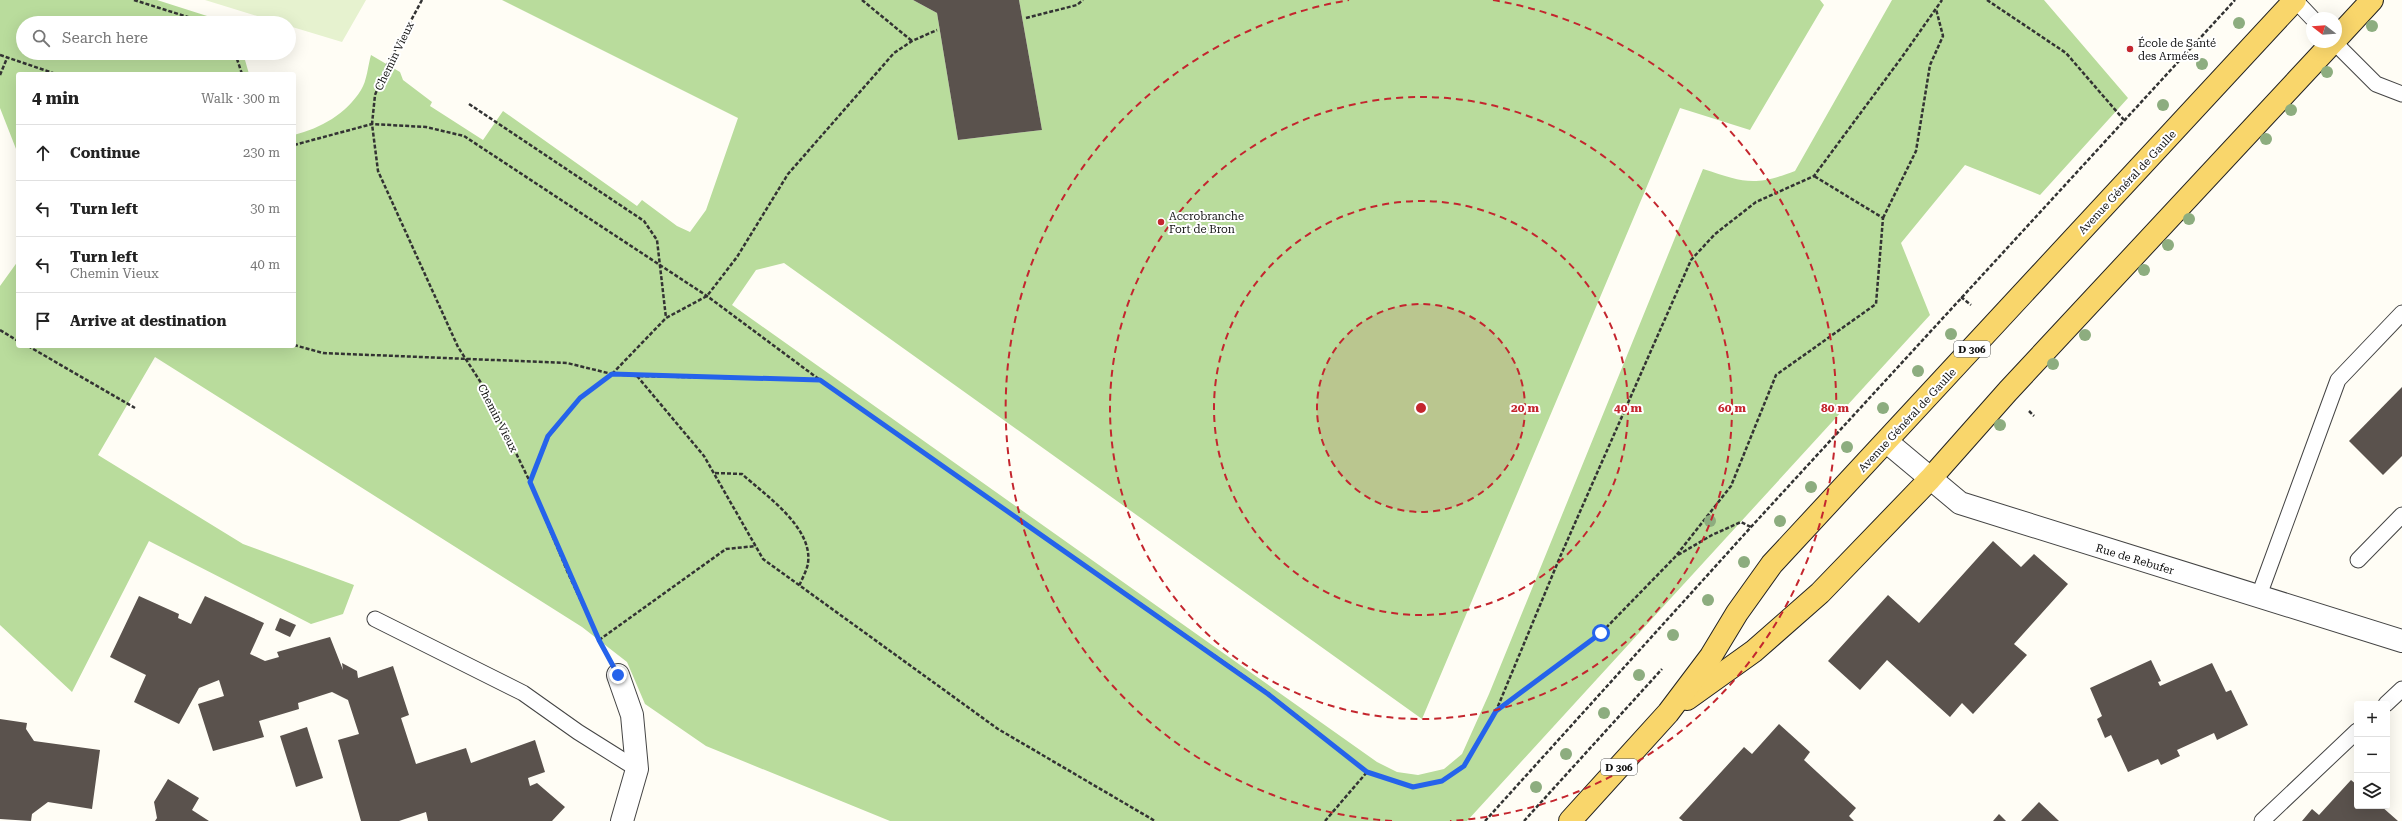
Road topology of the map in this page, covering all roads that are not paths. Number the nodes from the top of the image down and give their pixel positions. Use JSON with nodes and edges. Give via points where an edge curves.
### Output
{"nodes":[{"id":1,"x":2295,"y":0,"type":"edge"},
{"id":2,"x":2372,"y":0,"type":"edge"},
{"id":3,"x":2306,"y":12,"type":"edge"},
{"id":4,"x":2342,"y":32,"type":"edge"},
{"id":5,"x":2328,"y":48,"type":"edge"},
{"id":6,"x":2340,"y":48,"type":"edge"},
{"id":7,"x":2402,"y":94,"type":"edge"},
{"id":8,"x":2402,"y":313,"type":"edge"},
{"id":9,"x":1887,"y":442,"type":"junction"},
{"id":10,"x":1930,"y":479,"type":"junction"},
{"id":11,"x":2402,"y":515,"type":"edge"},
{"id":12,"x":2358,"y":560,"type":"dead end"},
{"id":13,"x":2258,"y":598,"type":"junction"},
{"id":14,"x":375,"y":619,"type":"dead end"},
{"id":15,"x":2402,"y":641,"type":"edge"},
{"id":16,"x":618,"y":675,"type":"road end"},
{"id":17,"x":2402,"y":688,"type":"edge"},
{"id":18,"x":2389,"y":701,"type":"edge"},
{"id":19,"x":1668,"y":713,"type":"junction"},
{"id":20,"x":2354,"y":734,"type":"edge"},
{"id":21,"x":637,"y":769,"type":"junction"},
{"id":22,"x":622,"y":821,"type":"edge"},
{"id":23,"x":1570,"y":821,"type":"edge"},
{"id":24,"x":2262,"y":821,"type":"edge"}],
"edges":[{"from":1,"to":3,"type":"lane"},
{"from":1,"to":9,"type":"main road","name":"Avenue Général de Gaulle","number":"D 306"},
{"from":2,"to":4,"type":"main road"},
{"from":5,"to":10,"type":"main road","name":"Avenue Général de Gaulle","number":"D 306","via":[[2008,391]]},
{"from":6,"to":7,"type":"lane","via":[[2376,84]]},
{"from":8,"to":13,"type":"lane","via":[[2338,380]]},
{"from":9,"to":10,"type":"street","name":"Rue de Rebufer"},
{"from":9,"to":19,"type":"main road","name":"Avenue Général de Gaulle","number":"D 306","via":[[1772,564]]},
{"from":10,"to":13,"type":"street","name":"Rue de Rebufer","via":[[1953,499],[1976,510]]},
{"from":10,"to":19,"type":"main road","name":"Avenue Général de Gaulle","number":"D 306","via":[[1820,593],[1754,651]]},
{"from":11,"to":12,"type":"lane"},
{"from":13,"to":15,"type":"street","name":"Rue de Rebufer"},
{"from":14,"to":21,"type":"lane","via":[[523,694]]},
{"from":16,"to":21,"type":"street","via":[[632,715]]},
{"from":17,"to":18,"type":"lane"},
{"from":19,"to":23,"type":"main road","name":"Avenue Général de Gaulle","number":"D 306"},
{"from":20,"to":24,"type":"lane"},
{"from":21,"to":22,"type":"street"}]}
